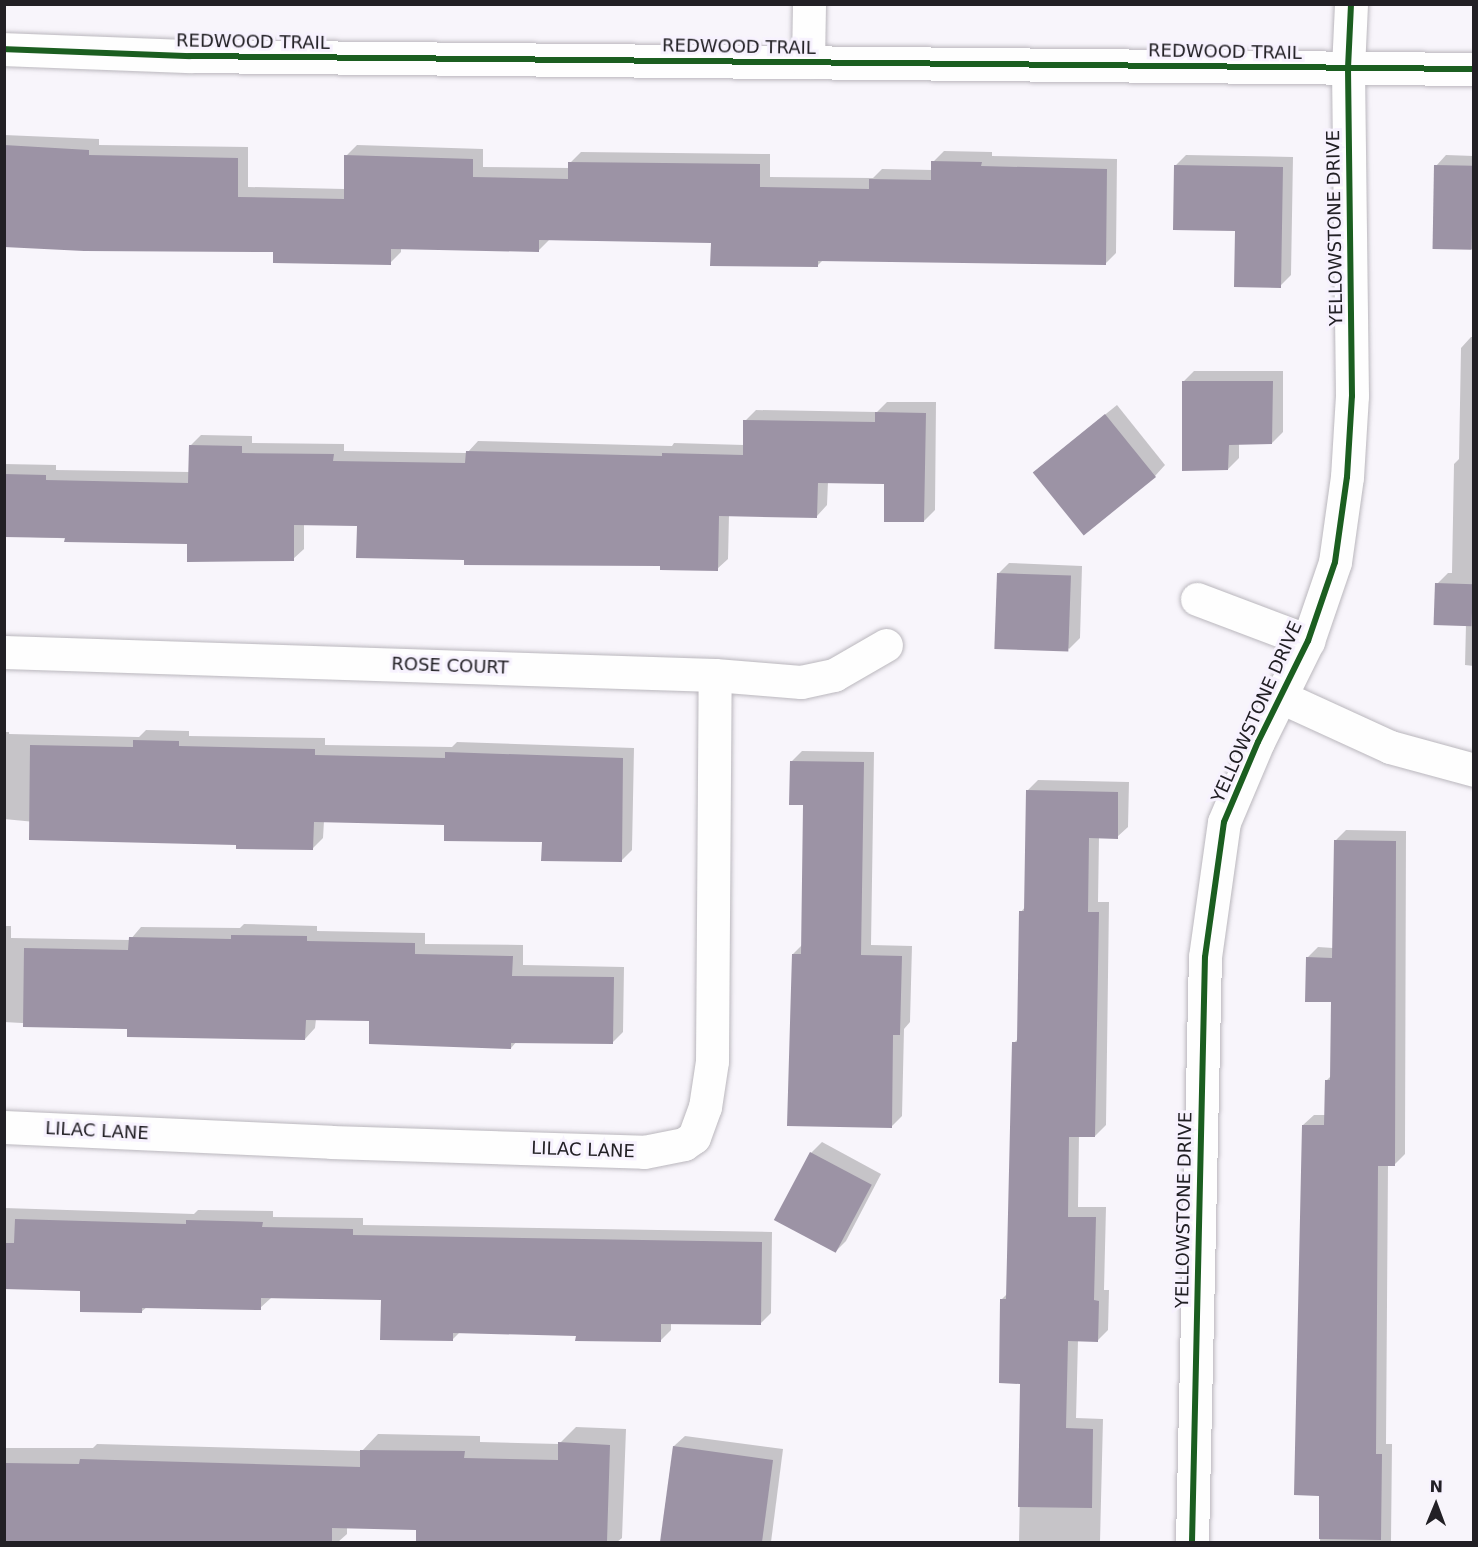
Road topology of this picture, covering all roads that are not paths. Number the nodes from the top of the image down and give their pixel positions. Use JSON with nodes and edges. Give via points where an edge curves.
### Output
{"nodes":[{"id":1,"x":809,"y":4,"type":"edge"},
{"id":2,"x":1351,"y":4,"type":"edge"},
{"id":3,"x":4,"y":49,"type":"edge"},
{"id":4,"x":808,"y":62,"type":"junction"},
{"id":5,"x":1348,"y":68,"type":"junction"},
{"id":6,"x":1473,"y":69,"type":"edge"},
{"id":7,"x":1197,"y":599,"type":"dead end"},
{"id":8,"x":1308,"y":641,"type":"junction"},
{"id":9,"x":886,"y":645,"type":"dead end"},
{"id":10,"x":4,"y":652,"type":"edge"},
{"id":11,"x":715,"y":675,"type":"junction"},
{"id":12,"x":1281,"y":697,"type":"junction"},
{"id":13,"x":1473,"y":770,"type":"edge"},
{"id":14,"x":4,"y":1127,"type":"edge"},
{"id":15,"x":1192,"y":1542,"type":"edge"}],
"edges":[{"from":1,"to":4,"type":"street"},
{"from":2,"to":5,"type":"street","name":"YELLOWSTONE DRIVE"},
{"from":3,"to":4,"type":"street","name":"REDWOOD TRAIL","via":[[189,56]]},
{"from":4,"to":5,"type":"street","name":"REDWOOD TRAIL"},
{"from":5,"to":6,"type":"street","name":"REDWOOD TRAIL"},
{"from":5,"to":8,"type":"street","name":"YELLOWSTONE DRIVE","via":[[1352,396],[1347,477],[1335,562]]},
{"from":7,"to":8,"type":"street","name":"YELLOWSTONE DRIVE"},
{"from":8,"to":12,"type":"street","name":"YELLOWSTONE DRIVE"},
{"from":9,"to":11,"type":"street","name":"ROSE COURT","via":[[834,675],[801,682]]},
{"from":10,"to":11,"type":"street","name":"ROSE COURT"},
{"from":11,"to":14,"type":"street","name":"LILAC LANE","via":[[712,1061],[705,1107],[694,1137],[684,1144],[644,1152]]},
{"from":12,"to":13,"type":"street","via":[[1390,747]]},
{"from":12,"to":15,"type":"street","name":"YELLOWSTONE DRIVE","via":[[1224,822],[1205,957]]}]}
